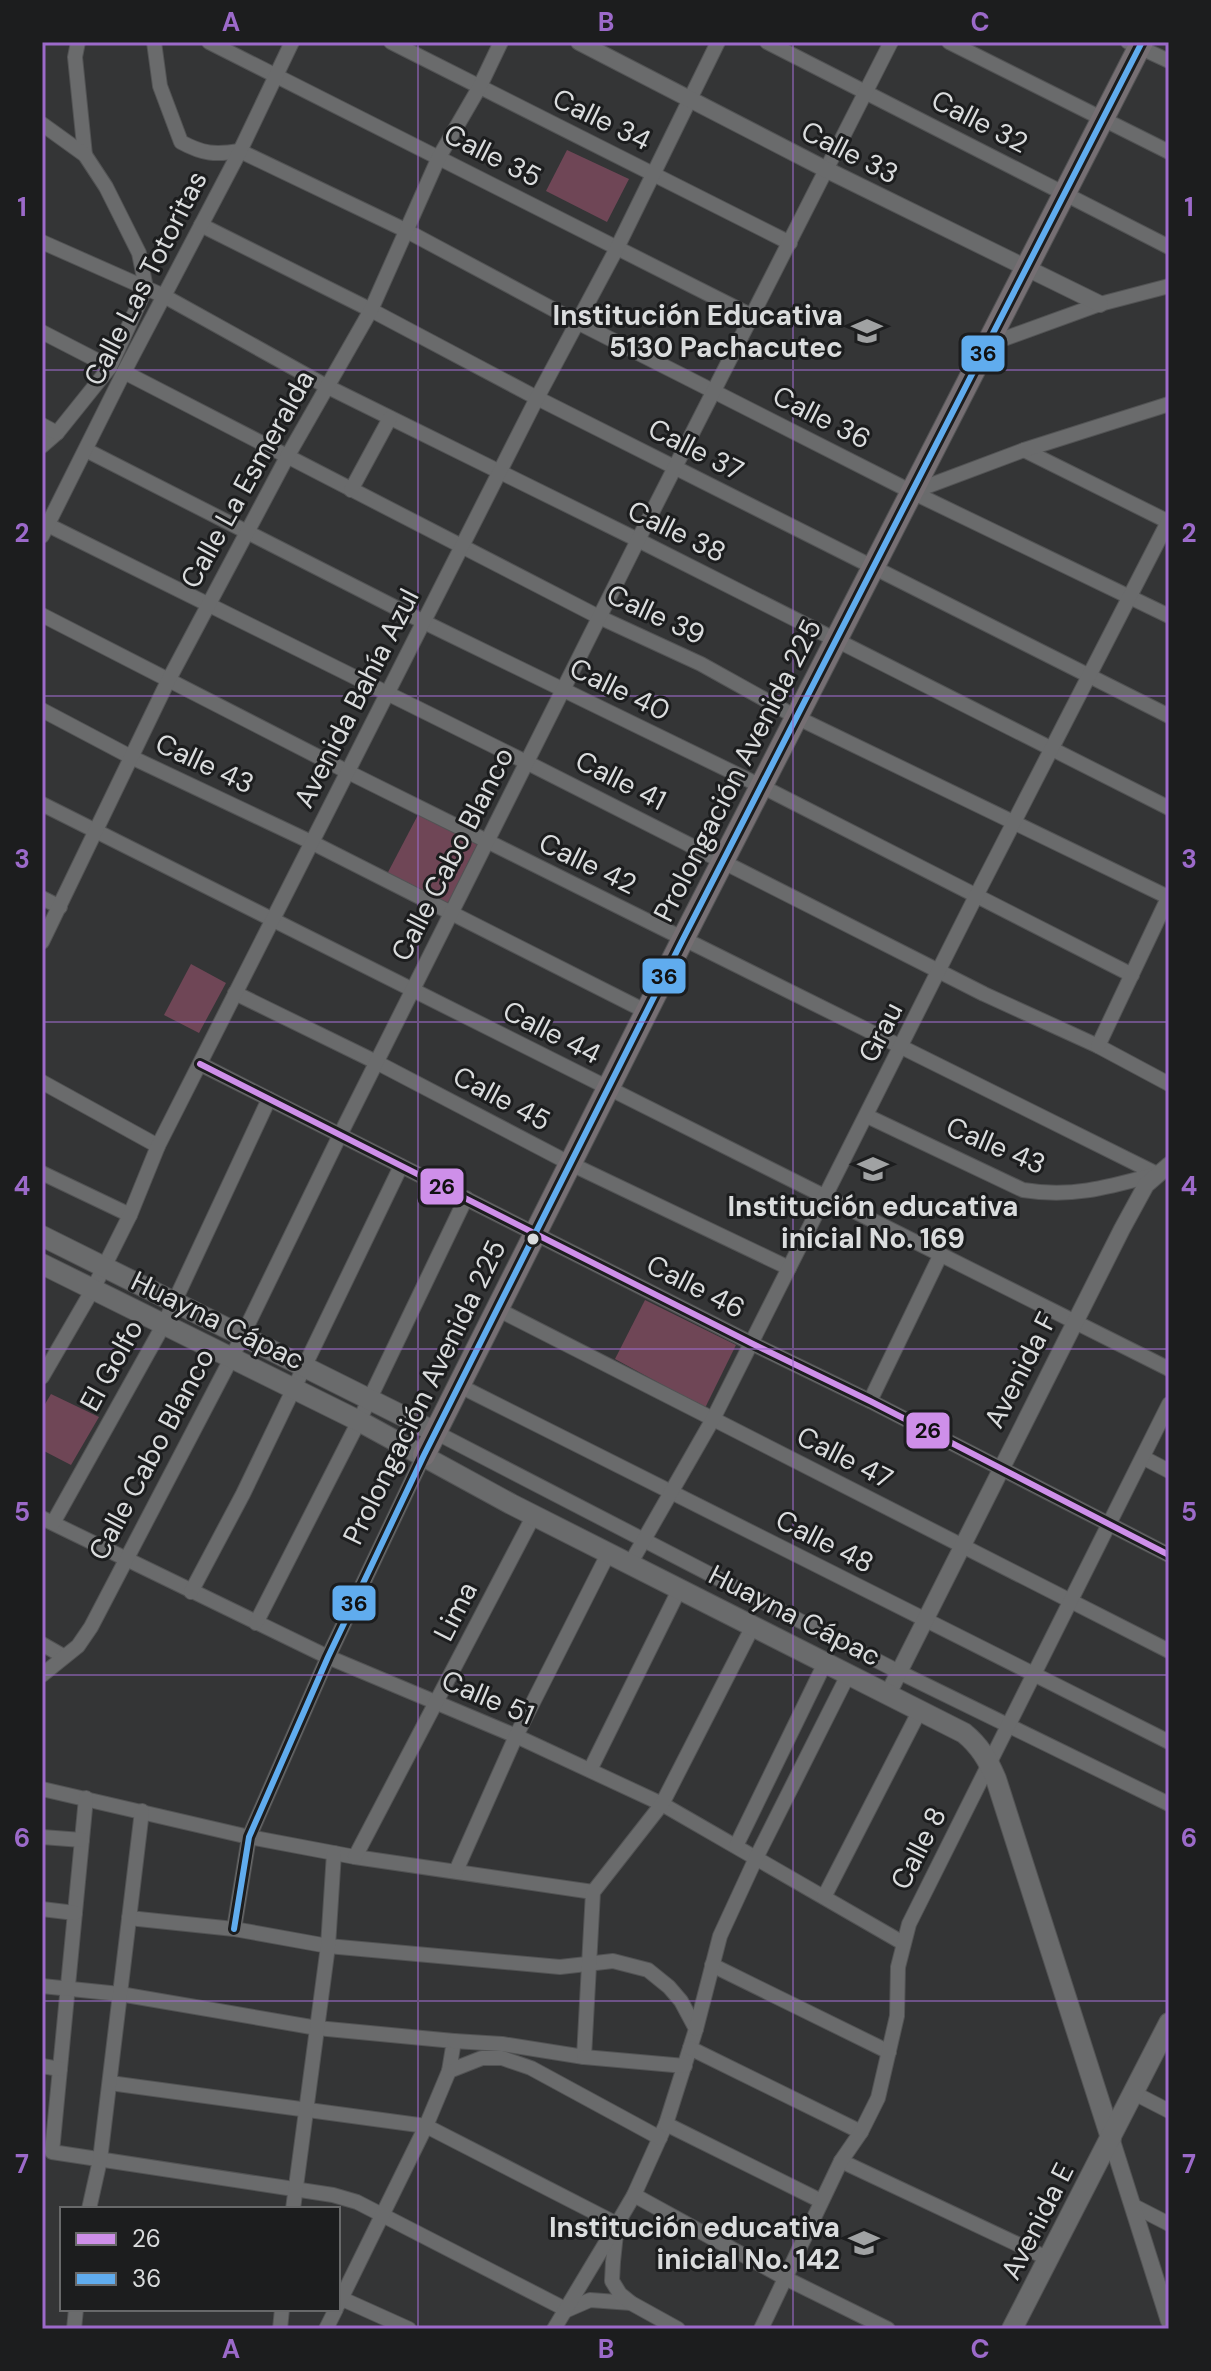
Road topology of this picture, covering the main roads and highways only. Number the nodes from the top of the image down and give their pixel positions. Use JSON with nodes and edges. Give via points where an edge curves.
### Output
{"nodes":[{"id":1,"x":1136,"y":44,"type":"edge"},
{"id":2,"x":42,"y":1236,"type":"edge"},
{"id":3,"x":42,"y":1264,"type":"edge"},
{"id":4,"x":435,"y":1432,"type":"junction"},
{"id":5,"x":424,"y":1455,"type":"junction"},
{"id":6,"x":1168,"y":2027,"type":"edge"},
{"id":7,"x":1111,"y":2138,"type":"junction"},
{"id":8,"x":1019,"y":2327,"type":"edge"}],
"edges":[{"from":1,"to":4,"type":"main road","name":"Prolongación Avenida 225","via":[[1103,119]]},
{"from":2,"to":4,"type":"main road","name":"Huayna Cápac"},
{"from":3,"to":5,"type":"main road","name":"Huayna Cápac"},
{"from":4,"to":5,"type":"main road","name":"Prolongación Avenida 225"},
{"from":5,"to":7,"type":"main road","name":"Huayna Cápac","via":[[976,1743],[989,1763]]},
{"from":6,"to":7,"type":"main road","name":"Avenida E"},
{"from":7,"to":8,"type":"main road","name":"Avenida E"}]}
